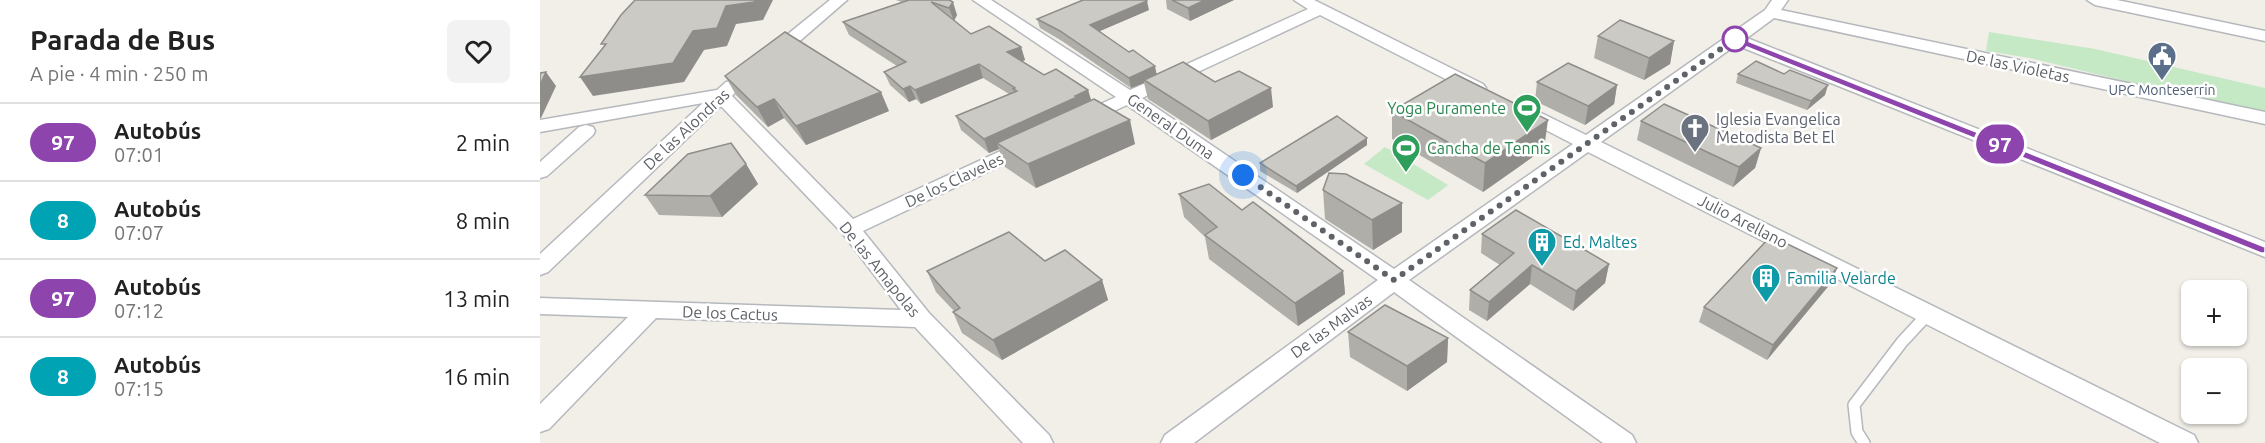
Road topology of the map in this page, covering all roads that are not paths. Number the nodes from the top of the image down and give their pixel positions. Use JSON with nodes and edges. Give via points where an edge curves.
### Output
{"nodes":[{"id":1,"x":839,"y":0,"type":"edge"},
{"id":2,"x":981,"y":0,"type":"edge"},
{"id":3,"x":1302,"y":0,"type":"edge"},
{"id":4,"x":2095,"y":0,"type":"edge"},
{"id":5,"x":1776,"y":7,"type":"edge"},
{"id":6,"x":1318,"y":10,"type":"junction"},
{"id":7,"x":2265,"y":36,"type":"edge"},
{"id":8,"x":1735,"y":39,"type":"junction"},
{"id":9,"x":762,"y":63,"type":"edge"},
{"id":10,"x":746,"y":76,"type":"edge"},
{"id":11,"x":721,"y":95,"type":"junction"},
{"id":12,"x":1130,"y":97,"type":"junction"},
{"id":13,"x":656,"y":105,"type":"junction"},
{"id":14,"x":540,"y":116,"type":"edge"},
{"id":15,"x":2265,"y":118,"type":"edge"},
{"id":16,"x":540,"y":126,"type":"edge"},
{"id":17,"x":1065,"y":127,"type":"edge"},
{"id":18,"x":586,"y":131,"type":"dead end"},
{"id":19,"x":1044,"y":138,"type":"edge"},
{"id":20,"x":1586,"y":142,"type":"junction"},
{"id":21,"x":540,"y":172,"type":"edge"},
{"id":22,"x":850,"y":230,"type":"junction"},
{"id":23,"x":2265,"y":250,"type":"edge"},
{"id":24,"x":540,"y":267,"type":"edge"},
{"id":25,"x":1394,"y":280,"type":"junction"},
{"id":26,"x":540,"y":306,"type":"edge"},
{"id":27,"x":650,"y":310,"type":"junction"},
{"id":28,"x":1928,"y":314,"type":"junction"},
{"id":29,"x":921,"y":319,"type":"junction"},
{"id":30,"x":540,"y":421,"type":"edge"},
{"id":31,"x":1040,"y":443,"type":"edge"},
{"id":32,"x":1174,"y":443,"type":"edge"},
{"id":33,"x":1623,"y":443,"type":"edge"},
{"id":34,"x":1864,"y":443,"type":"edge"},
{"id":35,"x":2185,"y":443,"type":"edge"}],
"edges":[{"from":1,"to":9,"type":"street"},
{"from":2,"to":12,"type":"street","name":"General Duma"},
{"from":3,"to":6,"type":"street","name":"Julio Arellano"},
{"from":4,"to":7,"type":"street"},
{"from":5,"to":8,"type":"street","name":"De las Malvas"},
{"from":5,"to":15,"type":"street","name":"De las Violetas"},
{"from":6,"to":12,"type":"street"},
{"from":6,"to":20,"type":"street","name":"Julio Arellano"},
{"from":8,"to":20,"type":"street","name":"De las Malvas"},
{"from":8,"to":23,"type":"street"},
{"from":10,"to":11,"type":"street","name":"De las Alondras"},
{"from":11,"to":13,"type":"street"},
{"from":11,"to":22,"type":"street","name":"De las Amapolas"},
{"from":11,"to":24,"type":"street","name":"De las Alondras"},
{"from":12,"to":17,"type":"street"},
{"from":12,"to":25,"type":"street","name":"General Duma"},
{"from":13,"to":14,"type":"street"},
{"from":13,"to":16,"type":"street"},
{"from":18,"to":21,"type":"street"},
{"from":19,"to":22,"type":"street","name":"De los Claveles"},
{"from":20,"to":25,"type":"street","name":"De las Malvas"},
{"from":20,"to":28,"type":"street","name":"Julio Arellano"},
{"from":22,"to":29,"type":"street","name":"De las Amapolas"},
{"from":25,"to":32,"type":"street","name":"De las Malvas"},
{"from":25,"to":33,"type":"street","name":"General Duma"},
{"from":26,"to":27,"type":"street","name":"De los Cactus"},
{"from":27,"to":29,"type":"street","name":"De los Cactus"},
{"from":27,"to":30,"type":"street"},
{"from":28,"to":34,"type":"lane","via":[[1854,405],[1857,432]]},
{"from":28,"to":35,"type":"street","name":"Julio Arellano"},
{"from":29,"to":31,"type":"street","name":"De las Amapolas"}]}
